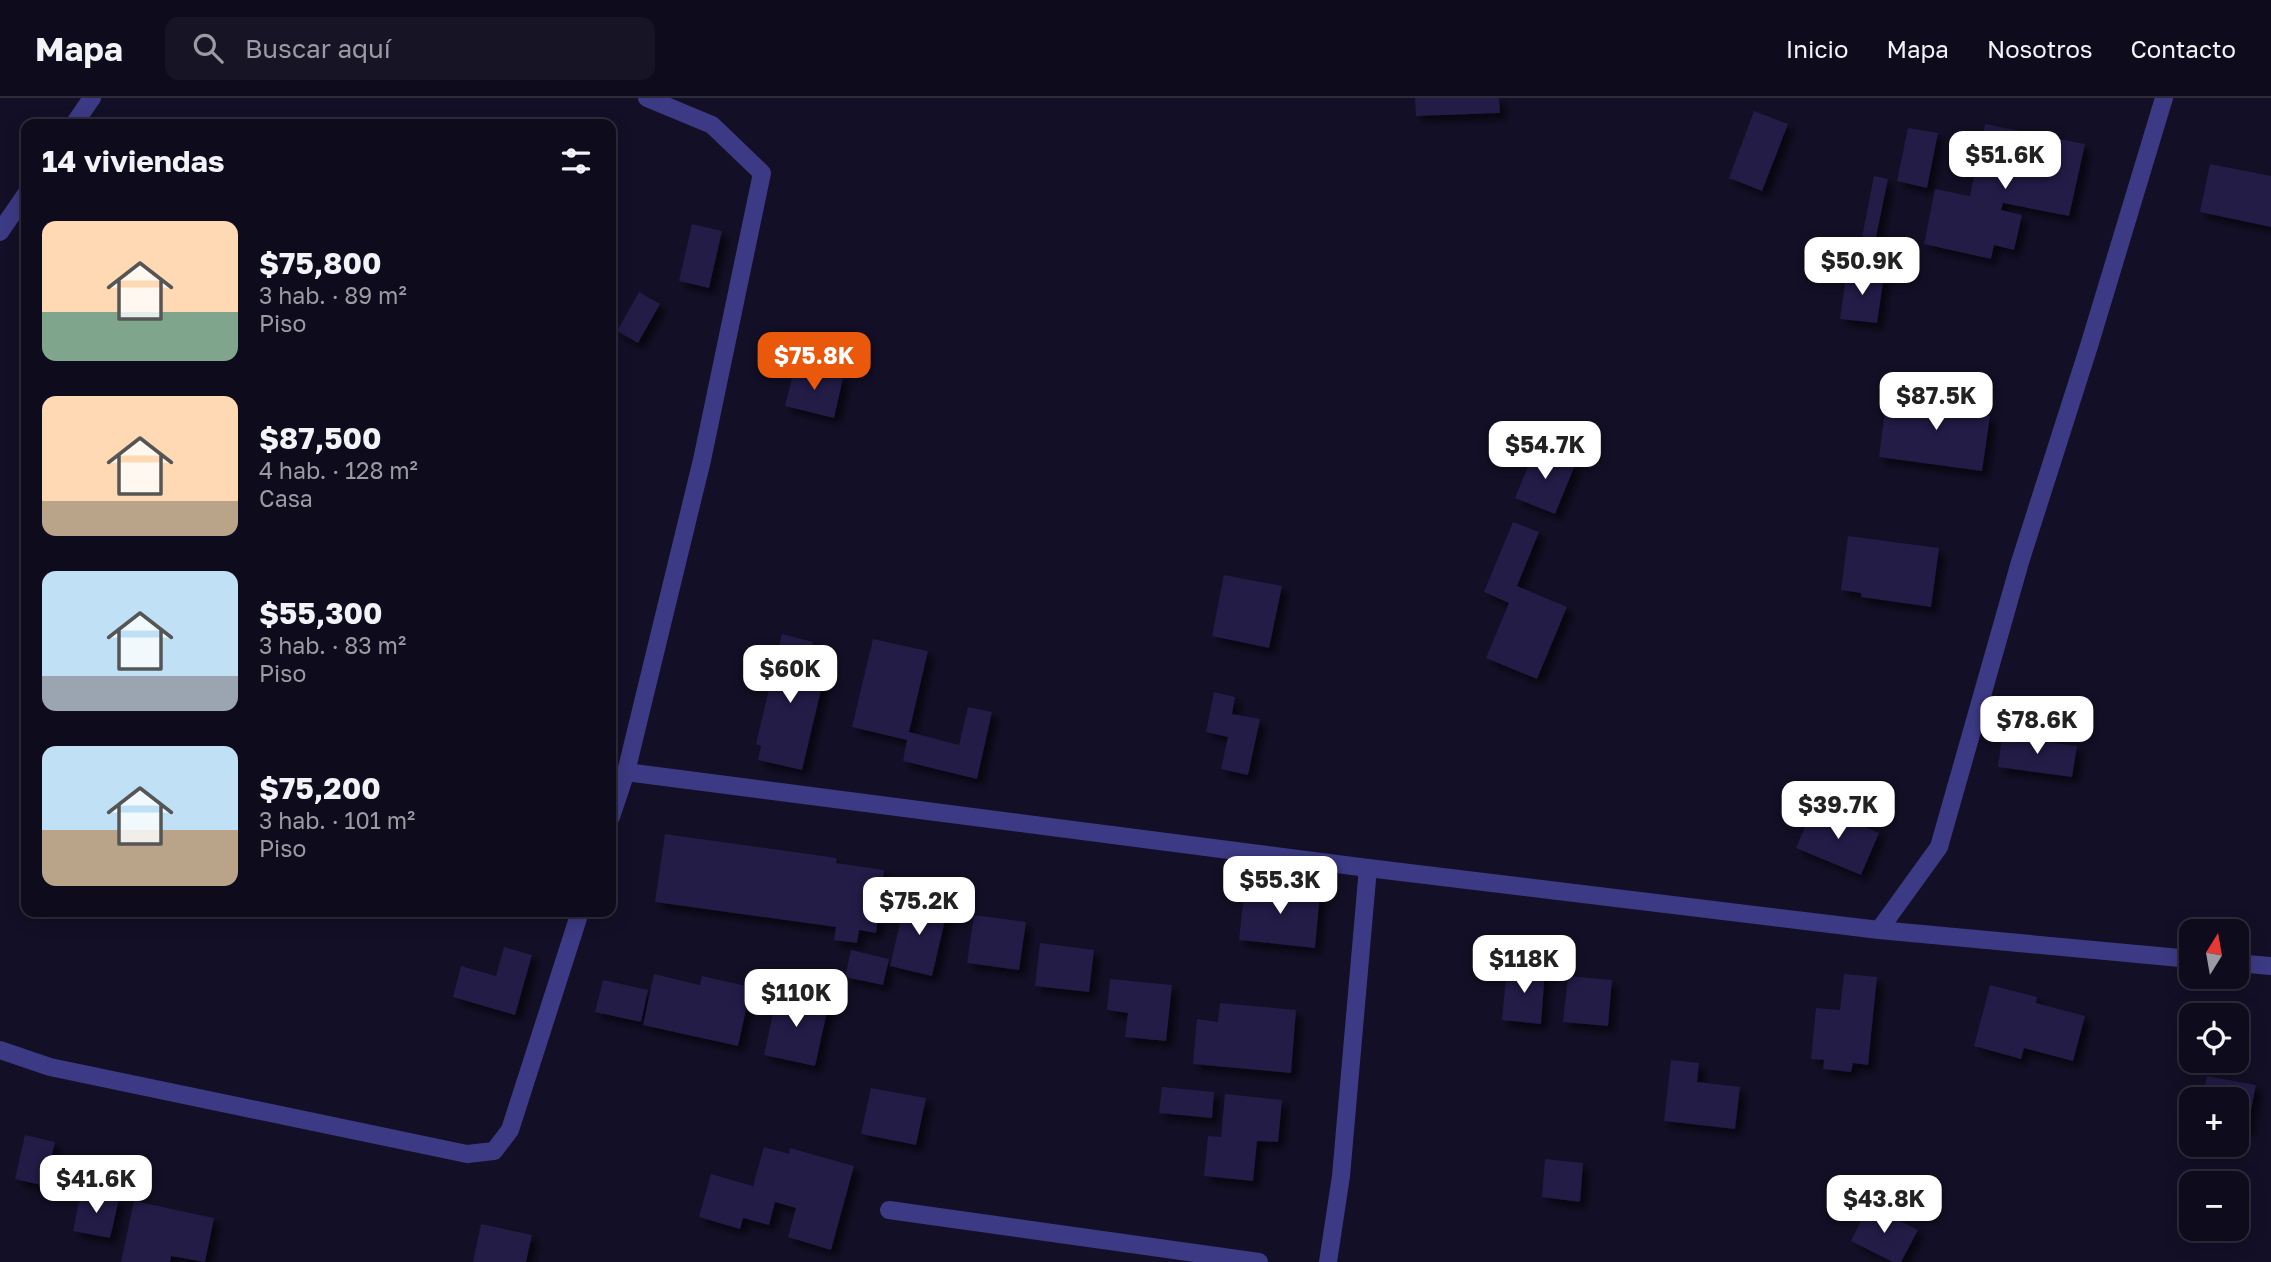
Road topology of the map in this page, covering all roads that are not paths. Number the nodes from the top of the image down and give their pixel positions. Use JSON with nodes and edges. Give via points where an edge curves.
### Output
{"nodes":[{"id":1,"x":92,"y":98,"type":"edge"},
{"id":2,"x":647,"y":98,"type":"edge"},
{"id":3,"x":2164,"y":98,"type":"edge"},
{"id":4,"x":77,"y":119,"type":"edge"},
{"id":5,"x":21,"y":201,"type":"edge"},
{"id":6,"x":0,"y":232,"type":"edge"},
{"id":7,"x":625,"y":772,"type":"junction"},
{"id":8,"x":616,"y":801,"type":"edge"},
{"id":9,"x":1368,"y":868,"type":"junction"},
{"id":10,"x":578,"y":917,"type":"edge"},
{"id":11,"x":1879,"y":930,"type":"junction"},
{"id":12,"x":2179,"y":958,"type":"edge"},
{"id":13,"x":2249,"y":964,"type":"edge"},
{"id":14,"x":2271,"y":966,"type":"edge"},
{"id":15,"x":0,"y":1050,"type":"edge"},
{"id":16,"x":889,"y":1210,"type":"dead end"},
{"id":17,"x":1259,"y":1262,"type":"edge"},
{"id":18,"x":1328,"y":1262,"type":"edge"}],
"edges":[{"from":1,"to":4,"type":"street"},
{"from":2,"to":7,"type":"street","via":[[712,125],[762,173],[702,460]]},
{"from":3,"to":11,"type":"street","via":[[2020,562],[1939,847]]},
{"from":5,"to":6,"type":"street"},
{"from":7,"to":8,"type":"street"},
{"from":7,"to":9,"type":"street"},
{"from":9,"to":11,"type":"street"},
{"from":9,"to":18,"type":"street","via":[[1341,1176]]},
{"from":10,"to":15,"type":"street","via":[[509,1130],[494,1150],[467,1154],[50,1067]]},
{"from":11,"to":12,"type":"street"},
{"from":13,"to":14,"type":"street"},
{"from":16,"to":17,"type":"street"}]}
